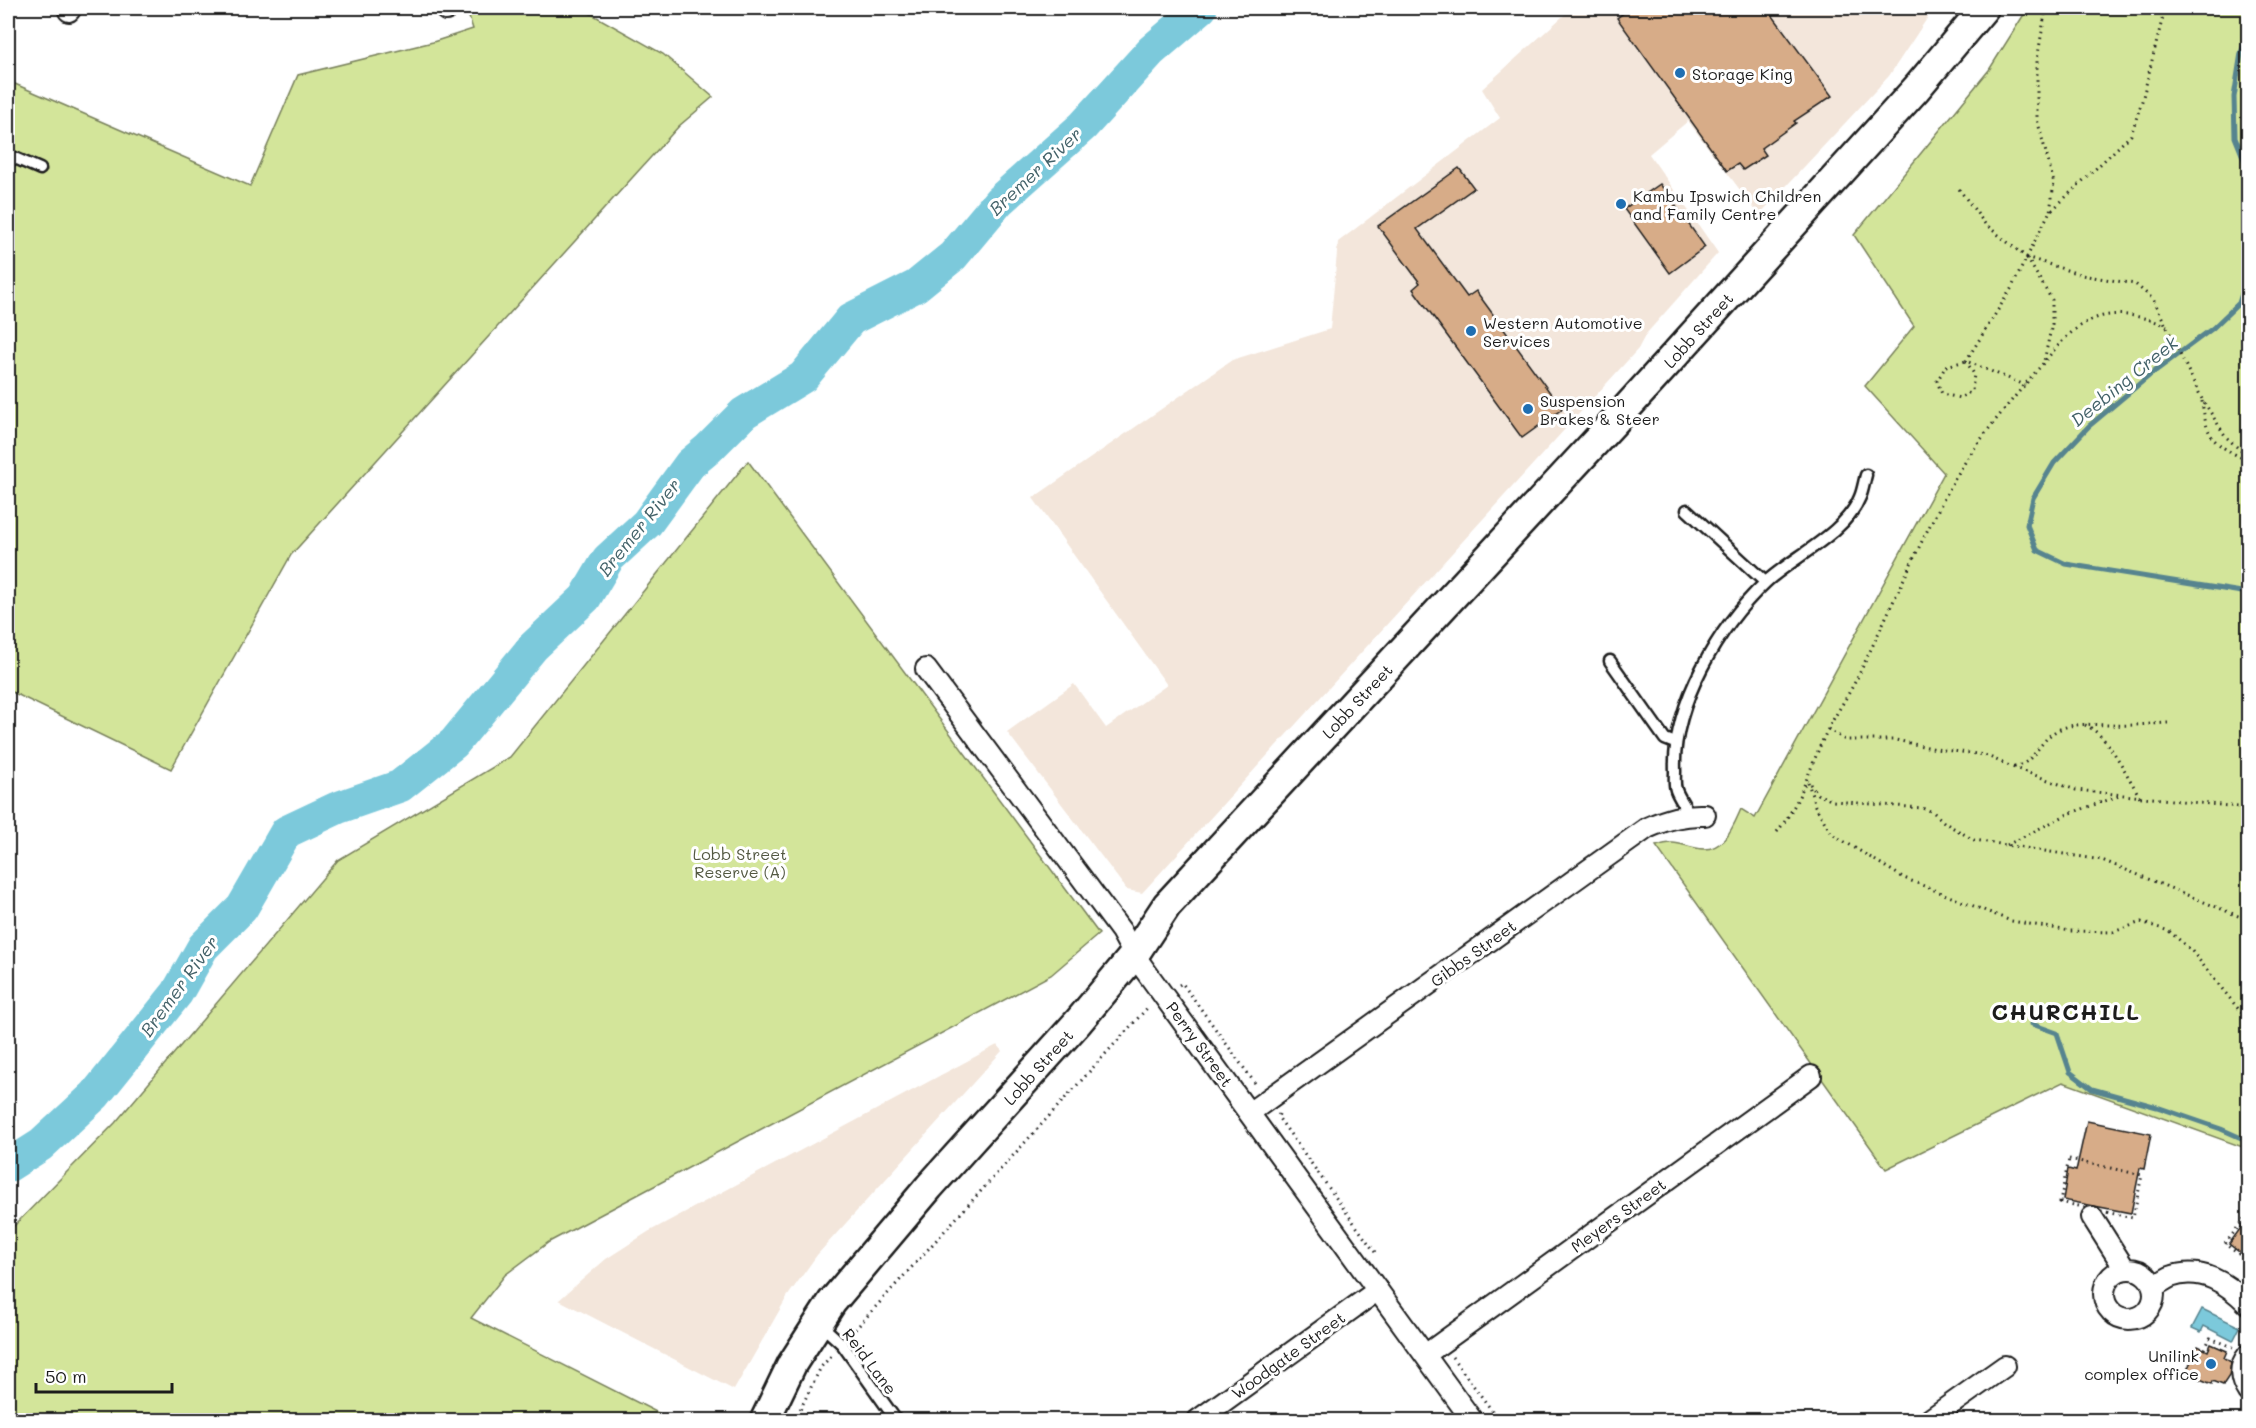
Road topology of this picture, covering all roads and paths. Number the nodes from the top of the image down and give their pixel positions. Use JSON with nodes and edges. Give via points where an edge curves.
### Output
{"nodes":[{"id":1,"x":1984,"y":8,"type":"edge"},
{"id":2,"x":2046,"y":8,"type":"edge"},
{"id":3,"x":2165,"y":8,"type":"edge"},
{"id":4,"x":8,"y":155,"type":"edge"},
{"id":5,"x":40,"y":170,"type":"dead end"},
{"id":6,"x":1959,"y":189,"type":"dead end"},
{"id":7,"x":2049,"y":213,"type":"junction"},
{"id":8,"x":2026,"y":257,"type":"junction"},
{"id":9,"x":2167,"y":326,"type":"junction"},
{"id":10,"x":1966,"y":361,"type":"junction"},
{"id":11,"x":2044,"y":363,"type":"junction"},
{"id":12,"x":2025,"y":385,"type":"junction"},
{"id":13,"x":2202,"y":399,"type":"junction"},
{"id":14,"x":2248,"y":459,"type":"edge"},
{"id":15,"x":1866,"y":474,"type":"dead end"},
{"id":16,"x":1688,"y":510,"type":"dead end"},
{"id":17,"x":1765,"y":582,"type":"junction"},
{"id":18,"x":1610,"y":661,"type":"dead end"},
{"id":19,"x":927,"y":669,"type":"dead end"},
{"id":20,"x":2168,"y":723,"type":"dead end"},
{"id":21,"x":2080,"y":724,"type":"junction"},
{"id":22,"x":1828,"y":729,"type":"junction"},
{"id":23,"x":1675,"y":743,"type":"junction"},
{"id":24,"x":2012,"y":767,"type":"junction"},
{"id":25,"x":1808,"y":780,"type":"junction"},
{"id":26,"x":2122,"y":795,"type":"junction"},
{"id":27,"x":2140,"y":797,"type":"junction"},
{"id":28,"x":2248,"y":808,"type":"edge"},
{"id":29,"x":1697,"y":815,"type":"joint"},
{"id":30,"x":1777,"y":832,"type":"dead end"},
{"id":31,"x":2006,"y":846,"type":"junction"},
{"id":32,"x":2248,"y":920,"type":"edge"},
{"id":33,"x":1134,"y":955,"type":"junction"},
{"id":34,"x":1182,"y":983,"type":"dead end"},
{"id":35,"x":1147,"y":1008,"type":"dead end"},
{"id":36,"x":2248,"y":1021,"type":"edge"},
{"id":37,"x":1811,"y":1076,"type":"dead end"},
{"id":38,"x":1267,"y":1100,"type":"junction"},
{"id":39,"x":1249,"y":1113,"type":"junction"},
{"id":40,"x":2069,"y":1159,"type":"joint"},
{"id":41,"x":2248,"y":1214,"type":"edge"},
{"id":42,"x":2092,"y":1217,"type":"dead end"},
{"id":43,"x":2248,"y":1261,"type":"edge"},
{"id":44,"x":1384,"y":1264,"type":"dead end"},
{"id":45,"x":2125,"y":1269,"type":"junction"},
{"id":46,"x":2153,"y":1287,"type":"junction"},
{"id":47,"x":1378,"y":1290,"type":"junction"},
{"id":48,"x":2248,"y":1304,"type":"edge"},
{"id":49,"x":818,"y":1322,"type":"junction"},
{"id":50,"x":1442,"y":1342,"type":"junction"},
{"id":51,"x":842,"y":1344,"type":"junction"},
{"id":52,"x":2205,"y":1350,"type":"dead end"},
{"id":53,"x":2244,"y":1353,"type":"edge"},
{"id":54,"x":1425,"y":1355,"type":"junction"},
{"id":55,"x":2005,"y":1366,"type":"dead end"},
{"id":56,"x":2248,"y":1392,"type":"edge"},
{"id":57,"x":765,"y":1420,"type":"edge"},
{"id":58,"x":795,"y":1420,"type":"edge"},
{"id":59,"x":896,"y":1420,"type":"edge"},
{"id":60,"x":1198,"y":1420,"type":"edge"},
{"id":61,"x":1472,"y":1420,"type":"edge"},
{"id":62,"x":1499,"y":1420,"type":"edge"},
{"id":63,"x":1929,"y":1420,"type":"edge"}],
"edges":[{"from":1,"to":33,"type":"main road","name":"Lobb Street","via":[[1916,89],[1604,432],[1167,905]]},
{"from":2,"to":7,"type":"path","via":[[2037,60],[2037,119],[2054,183]]},
{"from":3,"to":7,"type":"path","via":[[2131,135]]},
{"from":4,"to":5,"type":"lane"},
{"from":6,"to":8,"type":"path","via":[[1985,224]]},
{"from":7,"to":8,"type":"path"},
{"from":8,"to":9,"type":"path","via":[[2082,275],[2135,284],[2153,299]]},
{"from":8,"to":10,"type":"path","via":[[2012,289]]},
{"from":8,"to":11,"type":"path","via":[[2052,300],[2052,324]]},
{"from":9,"to":11,"type":"path","via":[[2124,315],[2097,317],[2069,333]]},
{"from":9,"to":13,"type":"path"},
{"from":10,"to":10,"type":"path","via":[[1946,366],[1937,381],[1942,394],[1960,398],[1972,391],[1974,375]]},
{"from":10,"to":12,"type":"path"},
{"from":11,"to":12,"type":"path"},
{"from":12,"to":22,"type":"path","via":[[1959,472],[1862,670]]},
{"from":13,"to":14,"type":"path","via":[[2226,437]]},
{"from":13,"to":14,"type":"path","via":[[2205,426],[2213,440]]},
{"from":15,"to":17,"type":"lane","via":[[1861,496],[1843,521]]},
{"from":16,"to":17,"type":"lane"},
{"from":17,"to":23,"type":"lane","via":[[1736,614],[1706,658]]},
{"from":18,"to":23,"type":"lane","via":[[1665,739]]},
{"from":19,"to":33,"type":"street","name":"Perry Street"},
{"from":20,"to":21,"type":"path"},
{"from":21,"to":24,"type":"path","via":[[2058,729],[2028,762]]},
{"from":21,"to":27,"type":"path","via":[[2094,729]]},
{"from":22,"to":24,"type":"path","via":[[1845,740],[1896,740],[1985,755]]},
{"from":22,"to":25,"type":"path"},
{"from":23,"to":29,"type":"lane","via":[[1676,788]]},
{"from":24,"to":26,"type":"path","via":[[2076,790]]},
{"from":25,"to":30,"type":"path","via":[[1792,814]]},
{"from":25,"to":31,"type":"path","via":[[1817,794],[1833,801],[1922,808],[1974,840]]},
{"from":25,"to":36,"type":"path","via":[[1815,807],[1832,834],[1904,878],[2011,921],[2070,931],[2113,932],[2141,922],[2169,931],[2191,950]]},
{"from":26,"to":27,"type":"path"},
{"from":26,"to":31,"type":"path","via":[[2068,814]]},
{"from":27,"to":28,"type":"path"},
{"from":29,"to":38,"type":"street","name":"Gibbs Street","via":[[1647,828]]},
{"from":31,"to":32,"type":"path","via":[[2102,860]]},
{"from":33,"to":39,"type":"street","name":"Perry Street"},
{"from":33,"to":49,"type":"main road","name":"Lobb Street","via":[[872,1253]]},
{"from":34,"to":38,"type":"path"},
{"from":35,"to":51,"type":"path"},
{"from":37,"to":50,"type":"street","name":"Meyers Street"},
{"from":38,"to":39,"type":"street","name":"Gibbs Street"},
{"from":38,"to":44,"type":"path"},
{"from":39,"to":47,"type":"street","name":"Perry Street"},
{"from":40,"to":40,"type":"path","via":[[2142,1175],[2133,1218],[2060,1202]]},
{"from":41,"to":43,"type":"path","via":[[2225,1244]]},
{"from":42,"to":45,"type":"street"},
{"from":45,"to":46,"type":"street","via":[[2142,1272]]},
{"from":45,"to":46,"type":"street","via":[[2117,1271],[2105,1284],[2103,1293],[2115,1315],[2132,1319],[2147,1312],[2154,1296]]},
{"from":46,"to":48,"type":"street","via":[[2170,1278],[2201,1274],[2232,1287]]},
{"from":47,"to":54,"type":"street","name":"Perry Street"},
{"from":47,"to":60,"type":"street","name":"Woodgate Street"},
{"from":49,"to":51,"type":"lane","name":"Reid Lane"},
{"from":49,"to":57,"type":"main road","name":"Lobb Street"},
{"from":50,"to":54,"type":"street","name":"Meyers Street"},
{"from":50,"to":62,"type":"path"},
{"from":51,"to":58,"type":"path","via":[[821,1367]]},
{"from":51,"to":59,"type":"lane","name":"Reid Lane"},
{"from":52,"to":53,"type":"path","via":[[2210,1338]]},
{"from":53,"to":56,"type":"street","via":[[2241,1376]]},
{"from":54,"to":61,"type":"street","name":"Perry Street"},
{"from":55,"to":63,"type":"street"}]}
